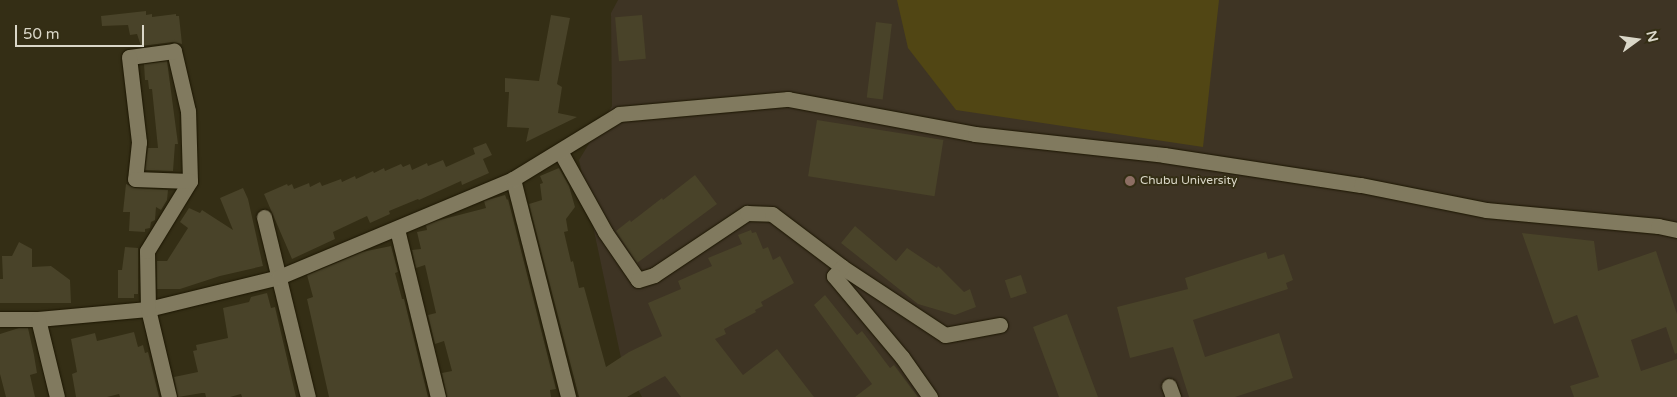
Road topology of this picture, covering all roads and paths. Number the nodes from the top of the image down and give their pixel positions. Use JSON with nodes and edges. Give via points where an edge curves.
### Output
{"nodes":[{"id":1,"x":560,"y":151,"type":"junction"},
{"id":2,"x":513,"y":178,"type":"junction"},
{"id":3,"x":190,"y":181,"type":"junction"},
{"id":4,"x":264,"y":217,"type":"dead end"},
{"id":5,"x":397,"y":229,"type":"junction"},
{"id":6,"x":1677,"y":230,"type":"edge"},
{"id":7,"x":842,"y":266,"type":"junction"},
{"id":8,"x":279,"y":277,"type":"junction"},
{"id":9,"x":148,"y":309,"type":"junction"},
{"id":10,"x":0,"y":319,"type":"edge"},
{"id":11,"x":38,"y":319,"type":"junction"},
{"id":12,"x":1000,"y":325,"type":"dead end"},
{"id":13,"x":57,"y":397,"type":"edge"},
{"id":14,"x":169,"y":397,"type":"edge"},
{"id":15,"x":308,"y":397,"type":"edge"},
{"id":16,"x":438,"y":397,"type":"edge"},
{"id":17,"x":568,"y":397,"type":"edge"},
{"id":18,"x":930,"y":397,"type":"edge"}],
"edges":[{"from":1,"to":2,"type":"street"},
{"from":1,"to":6,"type":"street","via":[[619,114],[788,98],[975,134],[1174,157],[1361,185],[1486,210]]},
{"from":1,"to":7,"type":"street","via":[[605,232],[638,280],[654,275],[747,214],[772,214]]},
{"from":2,"to":5,"type":"street"},
{"from":2,"to":17,"type":"street"},
{"from":3,"to":3,"type":"street","via":[[135,179],[139,142],[128,57],[174,51],[188,111]]},
{"from":3,"to":9,"type":"street","via":[[147,251]]},
{"from":4,"to":8,"type":"street"},
{"from":5,"to":8,"type":"street"},
{"from":5,"to":16,"type":"street"},
{"from":7,"to":12,"type":"street","via":[[945,335]]},
{"from":7,"to":18,"type":"street","via":[[834,276],[902,357]]},
{"from":8,"to":9,"type":"street"},
{"from":8,"to":15,"type":"street"},
{"from":9,"to":11,"type":"street"},
{"from":9,"to":14,"type":"street"},
{"from":10,"to":11,"type":"street"},
{"from":11,"to":13,"type":"street"}]}
